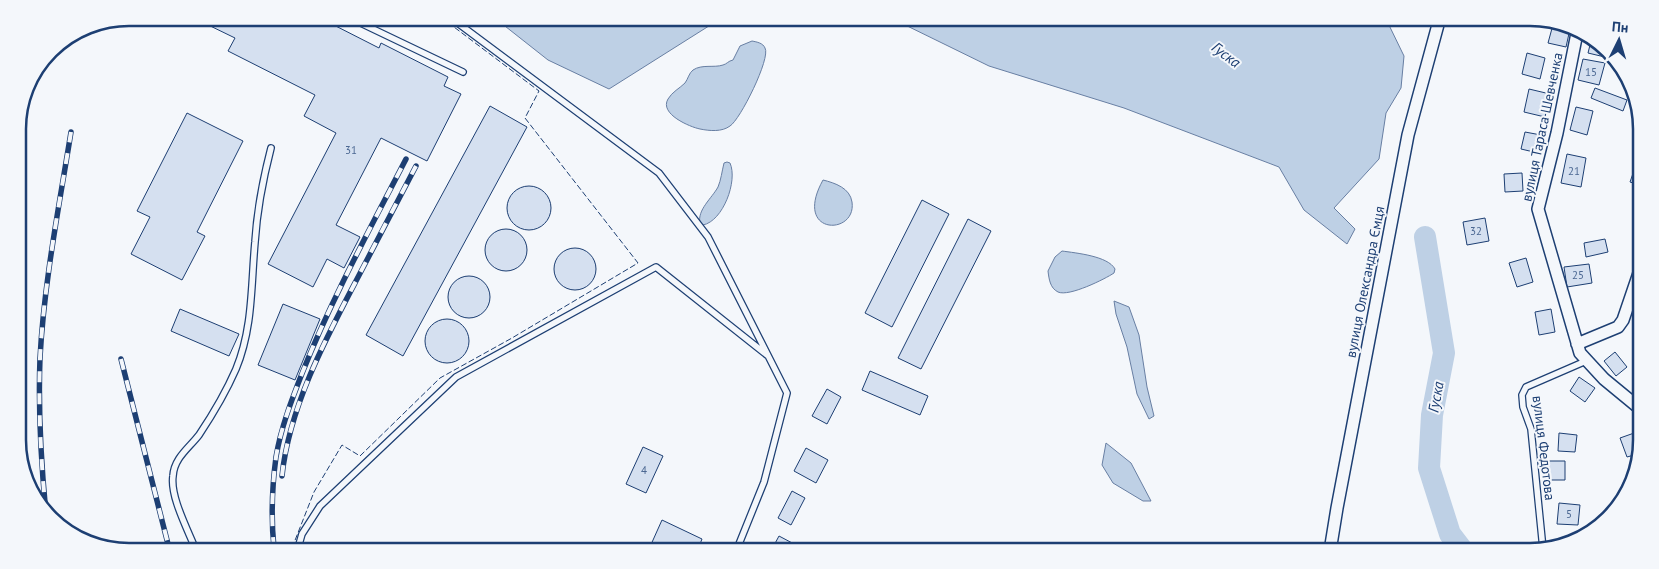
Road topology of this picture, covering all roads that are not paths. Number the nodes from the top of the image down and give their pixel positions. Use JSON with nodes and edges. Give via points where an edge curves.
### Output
{"nodes":[{"id":1,"x":367,"y":26,"type":"edge"},
{"id":2,"x":462,"y":26,"type":"edge"},
{"id":3,"x":1438,"y":26,"type":"edge"},
{"id":4,"x":1577,"y":38,"type":"edge"},
{"id":5,"x":463,"y":72,"type":"dead end"},
{"id":6,"x":271,"y":148,"type":"dead end"},
{"id":7,"x":1633,"y":291,"type":"edge"},
{"id":8,"x":1577,"y":344,"type":"junction"},
{"id":9,"x":768,"y":356,"type":"junction"},
{"id":10,"x":1586,"y":360,"type":"junction"},
{"id":11,"x":1633,"y":403,"type":"edge"},
{"id":12,"x":1542,"y":542,"type":"edge"},
{"id":13,"x":193,"y":543,"type":"edge"},
{"id":14,"x":299,"y":543,"type":"edge"},
{"id":15,"x":739,"y":543,"type":"edge"},
{"id":16,"x":1331,"y":543,"type":"edge"}],
"edges":[{"from":1,"to":5,"type":"lane"},
{"from":2,"to":9,"type":"lane","via":[[659,173],[708,237]]},
{"from":3,"to":16,"type":"street","name":"вулиця Олександра Ємця","via":[[1408,135]]},
{"from":4,"to":8,"type":"street","name":"вулиця Тараса Шевченка","via":[[1538,209]]},
{"from":6,"to":13,"type":"lane","via":[[257,221],[246,339],[220,401],[178,461],[172,476],[176,498]]},
{"from":7,"to":8,"type":"street","via":[[1618,327]]},
{"from":8,"to":10,"type":"street","name":"вулиця Тараса Шевченка"},
{"from":9,"to":14,"type":"lane","via":[[656,267],[456,376],[320,506]]},
{"from":9,"to":15,"type":"lane","via":[[787,393],[764,482]]},
{"from":10,"to":11,"type":"street","name":"вулиця Тараса Шевченка"},
{"from":10,"to":12,"type":"lane","name":"вулиця Федотова","via":[[1526,387],[1522,395],[1531,429]]}]}
